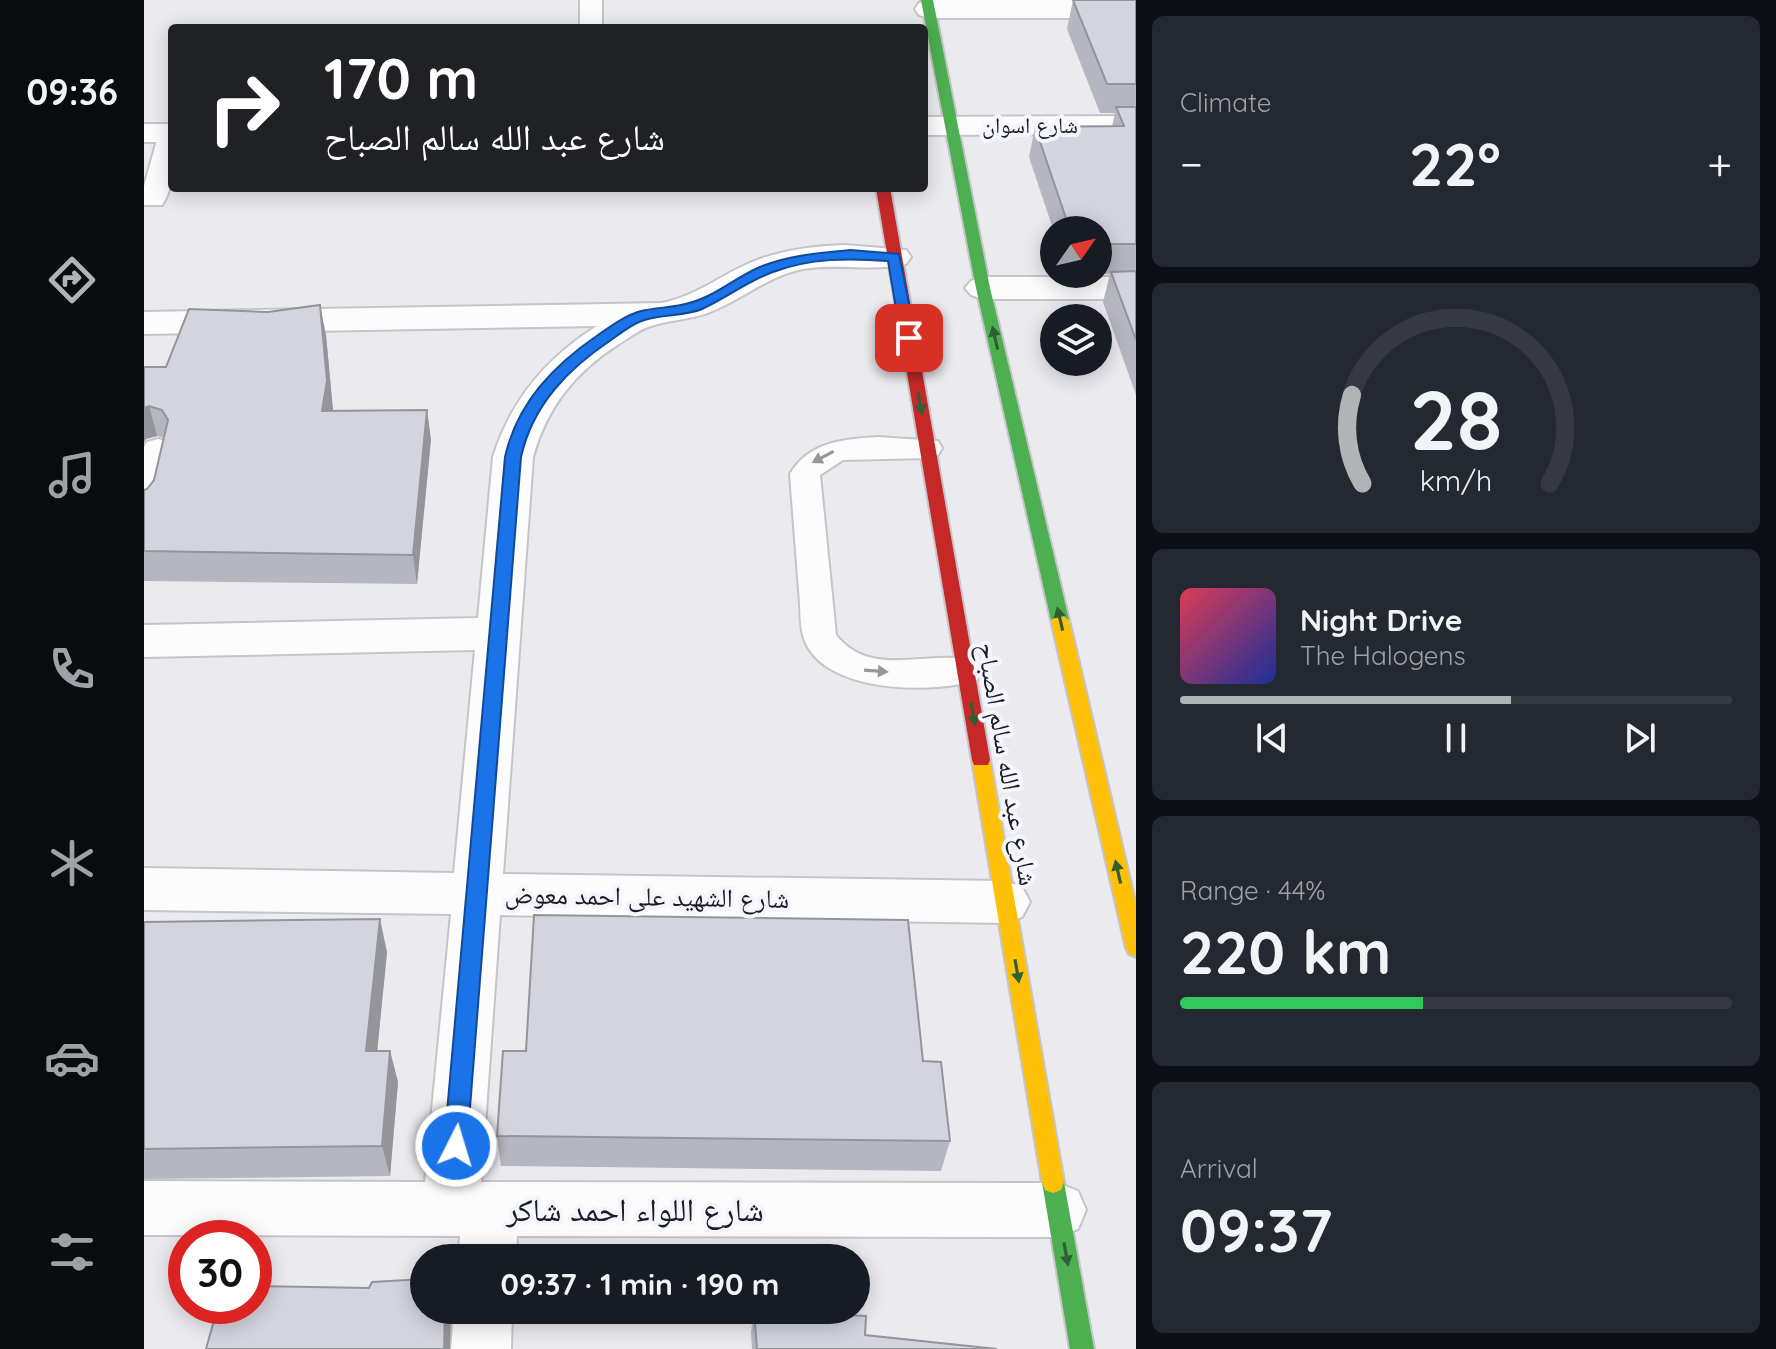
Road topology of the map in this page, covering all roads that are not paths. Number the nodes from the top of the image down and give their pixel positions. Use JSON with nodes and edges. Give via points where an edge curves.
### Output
{"nodes":[{"id":1,"x":591,"y":0,"type":"edge"},
{"id":2,"x":928,"y":4,"type":"edge"},
{"id":3,"x":1136,"y":9,"type":"edge"},
{"id":4,"x":591,"y":24,"type":"edge"},
{"id":5,"x":1136,"y":125,"type":"edge"},
{"id":6,"x":938,"y":126,"type":"edge"},
{"id":7,"x":144,"y":133,"type":"edge"},
{"id":8,"x":168,"y":133,"type":"edge"},
{"id":9,"x":168,"y":147,"type":"edge"},
{"id":10,"x":884,"y":192,"type":"edge"},
{"id":11,"x":153,"y":200,"type":"dead end"},
{"id":12,"x":894,"y":257,"type":"junction"},
{"id":13,"x":983,"y":288,"type":"junction"},
{"id":14,"x":1136,"y":288,"type":"edge"},
{"id":15,"x":643,"y":315,"type":"junction"},
{"id":16,"x":144,"y":323,"type":"edge"},
{"id":17,"x":927,"y":448,"type":"junction"},
{"id":18,"x":158,"y":449,"type":"edge"},
{"id":19,"x":144,"y":508,"type":"edge"},
{"id":20,"x":498,"y":634,"type":"junction"},
{"id":21,"x":144,"y":641,"type":"edge"},
{"id":22,"x":965,"y":671,"type":"junction"},
{"id":23,"x":144,"y":889,"type":"edge"},
{"id":24,"x":477,"y":894,"type":"junction"},
{"id":25,"x":1005,"y":902,"type":"junction"},
{"id":26,"x":1136,"y":948,"type":"edge"},
{"id":27,"x":1058,"y":1210,"type":"junction"},
{"id":28,"x":151,"y":1218,"type":"edge"},
{"id":29,"x":476,"y":1225,"type":"edge"},
{"id":30,"x":482,"y":1324,"type":"edge"},
{"id":31,"x":481,"y":1349,"type":"edge"},
{"id":32,"x":1082,"y":1349,"type":"edge"}],
"edges":[{"from":1,"to":4,"type":"lane"},
{"from":2,"to":3,"type":"street"},
{"from":2,"to":6,"type":"street"},
{"from":5,"to":6,"type":"street","name":"شارع اسوان"},
{"from":6,"to":13,"type":"street"},
{"from":7,"to":8,"type":"street"},
{"from":9,"to":11,"type":"lane"},
{"from":10,"to":12,"type":"street","name":"شارع عبد الله سالم الصباح"},
{"from":12,"to":15,"type":"street","via":[[838,254],[786,263],[695,307]]},
{"from":12,"to":17,"type":"street","name":"شارع عبد الله سالم الصباح","one_way":true},
{"from":13,"to":14,"type":"street"},
{"from":26,"to":13,"type":"street","one_way":true},
{"from":15,"to":16,"type":"street"},
{"from":15,"to":20,"type":"street","via":[[596,342],[557,374],[518,435]]},
{"from":17,"to":22,"type":"street","name":"شارع عبد الله سالم الصباح"},
{"from":17,"to":22,"type":"lane","one_way":true,"via":[[836,451],[809,466],[805,474],[820,638],[835,658],[861,670]]},
{"from":18,"to":19,"type":"lane"},
{"from":20,"to":21,"type":"street"},
{"from":20,"to":24,"type":"street"},
{"from":22,"to":25,"type":"street","name":"شارع عبد الله سالم الصباح","one_way":true},
{"from":23,"to":24,"type":"street","name":"شارع الشهيد على احمد معوض"},
{"from":24,"to":25,"type":"street","name":"شارع الشهيد على احمد معوض"},
{"from":24,"to":29,"type":"street"},
{"from":25,"to":27,"type":"street","name":"شارع عبد الله سالم الصباح","one_way":true},
{"from":27,"to":29,"type":"street","name":"شارع اللواء احمد شاكر"},
{"from":27,"to":32,"type":"street","name":"شارع عبد الله سالم الصباح","one_way":true},
{"from":28,"to":29,"type":"street","name":"شارع اللواء احمد شاكر"},
{"from":30,"to":31,"type":"street"}]}
